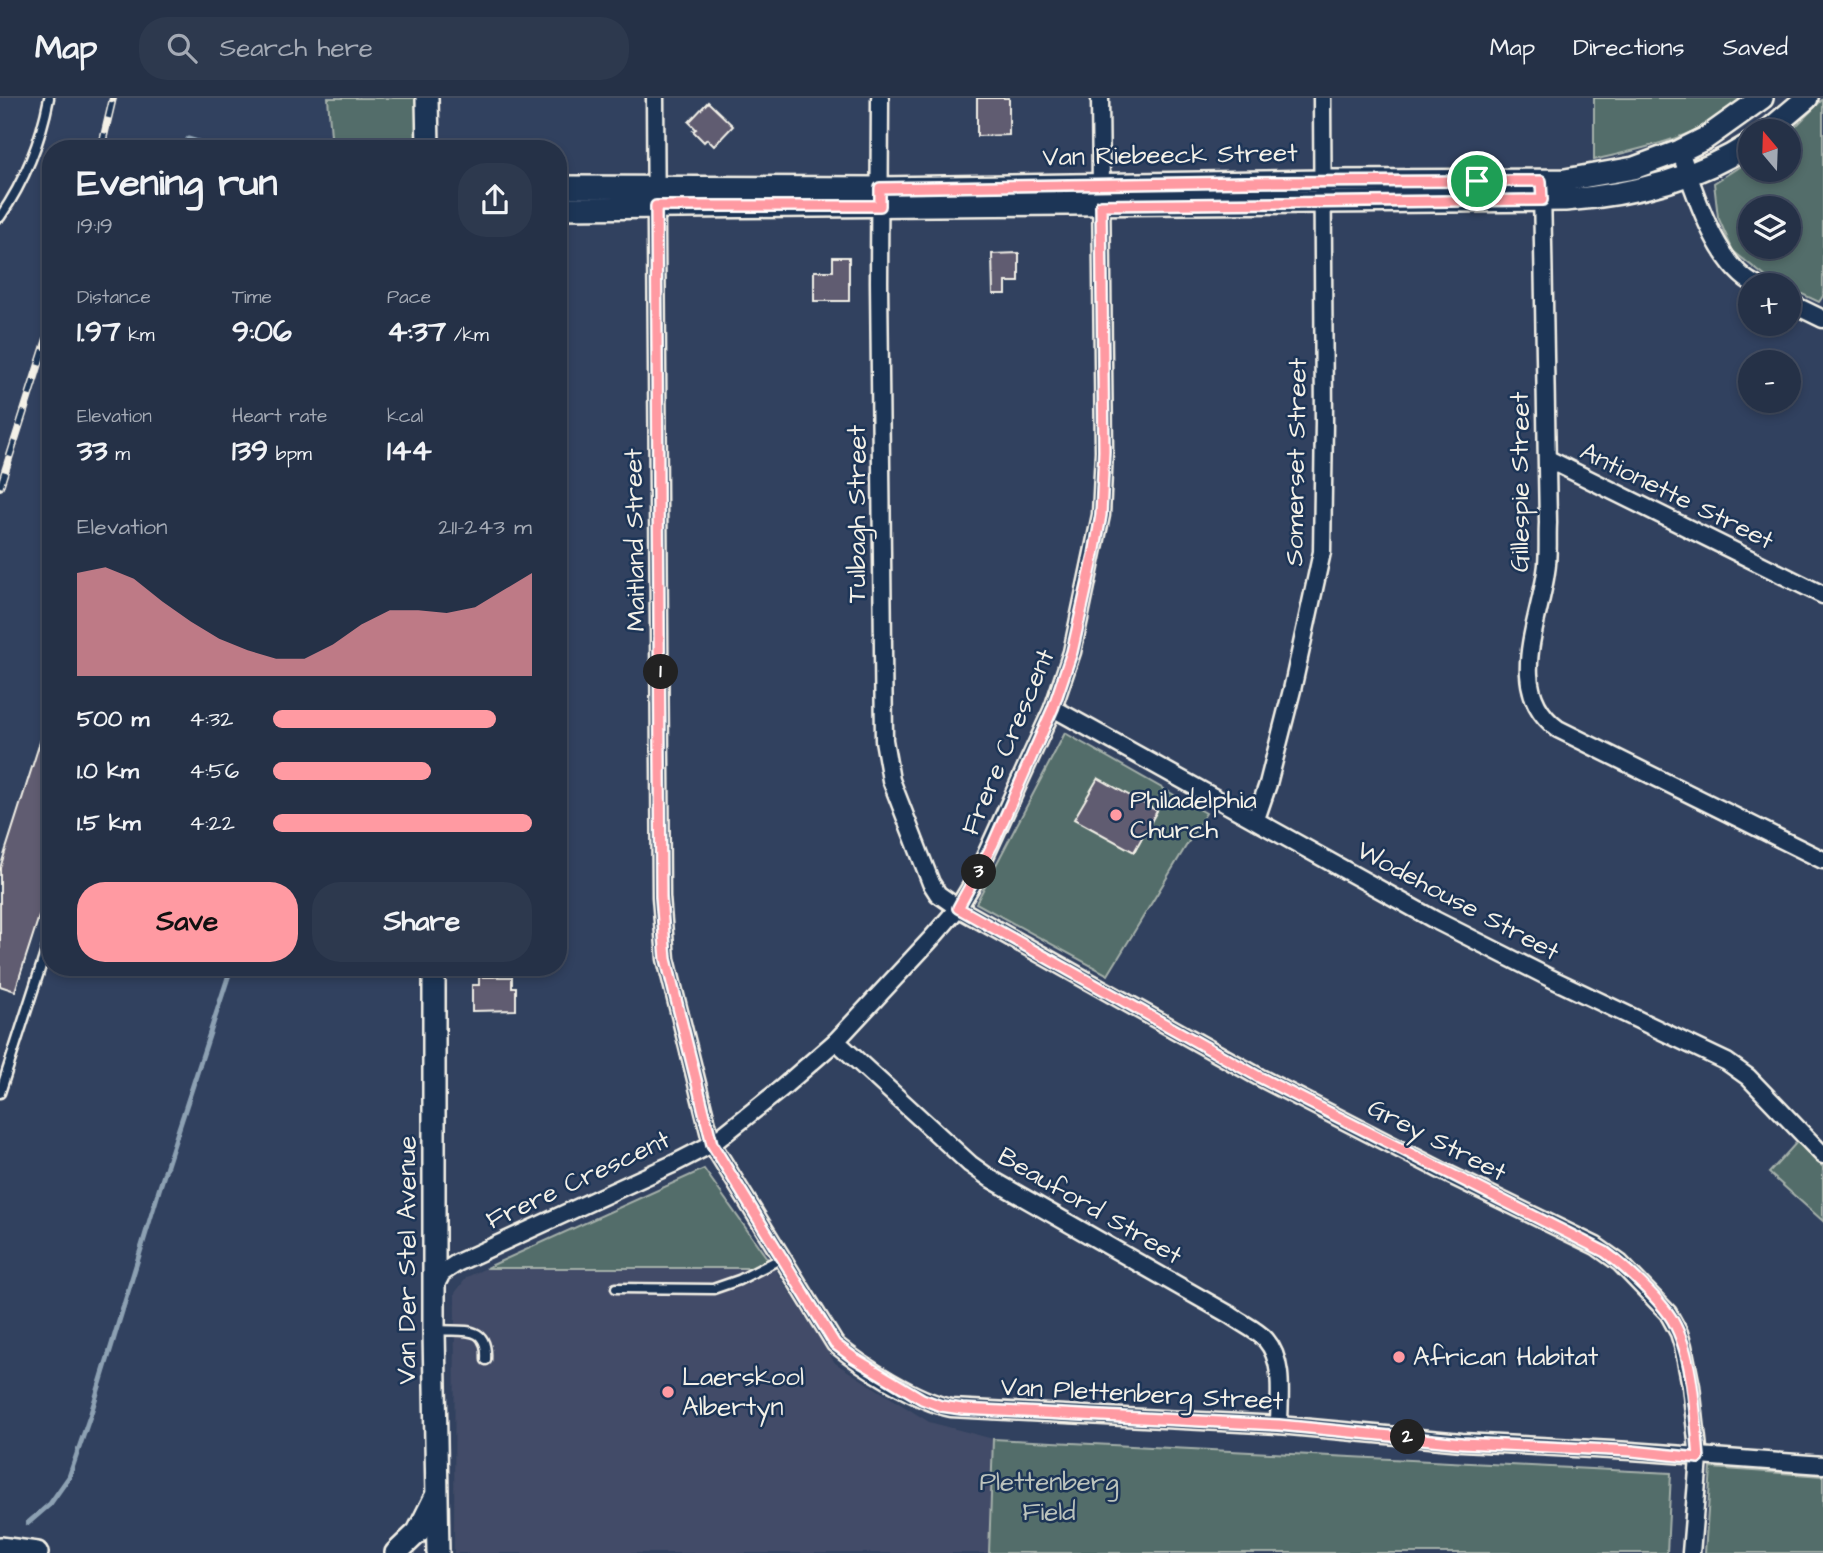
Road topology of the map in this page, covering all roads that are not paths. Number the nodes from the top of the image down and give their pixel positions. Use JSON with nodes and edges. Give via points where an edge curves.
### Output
{"nodes":[{"id":1,"x":49,"y":98,"type":"edge"},
{"id":2,"x":427,"y":98,"type":"edge"},
{"id":3,"x":655,"y":98,"type":"edge"},
{"id":4,"x":880,"y":98,"type":"edge"},
{"id":5,"x":1100,"y":98,"type":"edge"},
{"id":6,"x":1322,"y":98,"type":"edge"},
{"id":7,"x":1762,"y":98,"type":"edge"},
{"id":8,"x":1807,"y":98,"type":"edge"},
{"id":9,"x":1782,"y":119,"type":"edge"},
{"id":10,"x":428,"y":140,"type":"edge"},
{"id":11,"x":1738,"y":150,"type":"edge"},
{"id":12,"x":1680,"y":151,"type":"junction"},
{"id":13,"x":1689,"y":175,"type":"junction"},
{"id":14,"x":1322,"y":181,"type":"junction"},
{"id":15,"x":567,"y":188,"type":"edge"},
{"id":16,"x":1542,"y":190,"type":"junction"},
{"id":17,"x":1100,"y":194,"type":"junction"},
{"id":18,"x":656,"y":196,"type":"junction"},
{"id":19,"x":880,"y":197,"type":"junction"},
{"id":20,"x":1322,"y":203,"type":"junction"},
{"id":21,"x":567,"y":207,"type":"edge"},
{"id":22,"x":0,"y":217,"type":"edge"},
{"id":23,"x":1740,"y":273,"type":"edge"},
{"id":24,"x":1801,"y":308,"type":"edge"},
{"id":25,"x":1823,"y":318,"type":"edge"},
{"id":26,"x":1548,"y":459,"type":"junction"},
{"id":27,"x":1823,"y":596,"type":"edge"},
{"id":28,"x":1053,"y":708,"type":"junction"},
{"id":29,"x":1256,"y":819,"type":"junction"},
{"id":30,"x":1823,"y":860,"type":"edge"},
{"id":31,"x":958,"y":908,"type":"junction"},
{"id":32,"x":42,"y":963,"type":"edge"},
{"id":33,"x":434,"y":976,"type":"edge"},
{"id":34,"x":836,"y":1041,"type":"junction"},
{"id":35,"x":0,"y":1093,"type":"edge"},
{"id":36,"x":712,"y":1144,"type":"junction"},
{"id":37,"x":1820,"y":1146,"type":"edge"},
{"id":38,"x":782,"y":1258,"type":"junction"},
{"id":39,"x":616,"y":1288,"type":"dead end"},
{"id":40,"x":433,"y":1290,"type":"junction"},
{"id":41,"x":434,"y":1330,"type":"junction"},
{"id":42,"x":486,"y":1360,"type":"dead end"},
{"id":43,"x":1279,"y":1425,"type":"junction"},
{"id":44,"x":1699,"y":1458,"type":"junction"},
{"id":45,"x":1823,"y":1465,"type":"edge"},
{"id":46,"x":436,"y":1495,"type":"junction"},
{"id":47,"x":0,"y":1548,"type":"edge"},
{"id":48,"x":37,"y":1553,"type":"edge"},
{"id":49,"x":396,"y":1553,"type":"edge"},
{"id":50,"x":438,"y":1553,"type":"edge"},
{"id":51,"x":1691,"y":1553,"type":"edge"}],
"edges":[{"from":1,"to":22,"type":"lane","via":[[25,174]]},
{"from":2,"to":10,"type":"street"},
{"from":3,"to":18,"type":"street","name":"Maitland Street"},
{"from":4,"to":19,"type":"street","name":"Tulbagh Street"},
{"from":5,"to":17,"type":"street","name":"Frere Crescent"},
{"from":6,"to":14,"type":"street","name":"Somerset Street"},
{"from":7,"to":12,"type":"street","name":"Van Riebeeck Street","via":[[1727,125]]},
{"from":8,"to":9,"type":"street"},
{"from":11,"to":13,"type":"street","name":"Van Riebeeck Street"},
{"from":12,"to":13,"type":"street"},
{"from":12,"to":16,"type":"street","name":"Van Riebeeck Street","via":[[1634,168],[1564,180]]},
{"from":13,"to":16,"type":"street","name":"Van Riebeeck Street","via":[[1625,193],[1584,198]]},
{"from":13,"to":23,"type":"street","via":[[1711,229]]},
{"from":14,"to":16,"type":"street","name":"Van Riebeeck Street"},
{"from":14,"to":17,"type":"street","name":"Van Riebeeck Street"},
{"from":14,"to":20,"type":"street","name":"Somerset Street"},
{"from":15,"to":18,"type":"street","name":"Van Riebeeck Street"},
{"from":16,"to":20,"type":"street","name":"Van Riebeeck Street"},
{"from":16,"to":26,"type":"street","name":"Gillespie Street"},
{"from":17,"to":19,"type":"street","name":"Van Riebeeck Street"},
{"from":17,"to":20,"type":"street","name":"Van Riebeeck Street"},
{"from":17,"to":28,"type":"street","name":"Frere Crescent","via":[[1101,515],[1072,652]]},
{"from":18,"to":19,"type":"street","name":"Van Riebeeck Street"},
{"from":18,"to":21,"type":"street","name":"Van Riebeeck Street"},
{"from":18,"to":36,"type":"street","name":"Maitland Street","via":[[662,931]]},
{"from":19,"to":31,"type":"street","name":"Tulbagh Street","via":[[885,755],[930,883]]},
{"from":20,"to":29,"type":"street","name":"Somerset Street","via":[[1322,552],[1292,690]]},
{"from":24,"to":25,"type":"street"},
{"from":26,"to":27,"type":"street","name":"Antionette Street"},
{"from":26,"to":30,"type":"street","name":"Gillespie Street","via":[[1547,570],[1528,661],[1533,698],[1544,717],[1558,729]]},
{"from":28,"to":29,"type":"street","name":"Wodehouse Street"},
{"from":28,"to":31,"type":"street","name":"Frere Crescent","via":[[993,844]]},
{"from":29,"to":37,"type":"street","name":"Wodehouse Street","via":[[1446,926],[1727,1062]]},
{"from":31,"to":34,"type":"street","name":"Frere Crescent"},
{"from":31,"to":44,"type":"street","name":"Grey Street","via":[[1259,1077],[1620,1263],[1668,1313],[1679,1333],[1688,1364]]},
{"from":32,"to":35,"type":"lane"},
{"from":33,"to":40,"type":"street","name":"Van Der Stel Avenue"},
{"from":34,"to":36,"type":"street","name":"Frere Crescent"},
{"from":34,"to":43,"type":"street","name":"Beauford Street","via":[[991,1179],[1263,1337],[1276,1363]]},
{"from":36,"to":38,"type":"street","name":"Van Plettenberg Street"},
{"from":36,"to":40,"type":"street","name":"Frere Crescent","via":[[457,1263],[442,1273]]},
{"from":38,"to":39,"type":"lane","via":[[713,1289]]},
{"from":38,"to":43,"type":"street","name":"Van Plettenberg Street","via":[[836,1346],[933,1404]]},
{"from":40,"to":41,"type":"street","name":"Van Der Stel Avenue"},
{"from":41,"to":42,"type":"lane","via":[[478,1334],[486,1341]]},
{"from":41,"to":46,"type":"street","name":"Van Der Stel Avenue"},
{"from":43,"to":44,"type":"street","name":"Van Plettenberg Street","via":[[1462,1443]]},
{"from":44,"to":45,"type":"street","name":"Van Plettenberg Street"},
{"from":44,"to":51,"type":"street","name":"Grey Street"},
{"from":46,"to":49,"type":"street","via":[[418,1532]]},
{"from":46,"to":50,"type":"street","name":"Van Der Stel Avenue"},
{"from":47,"to":48,"type":"street"}]}
